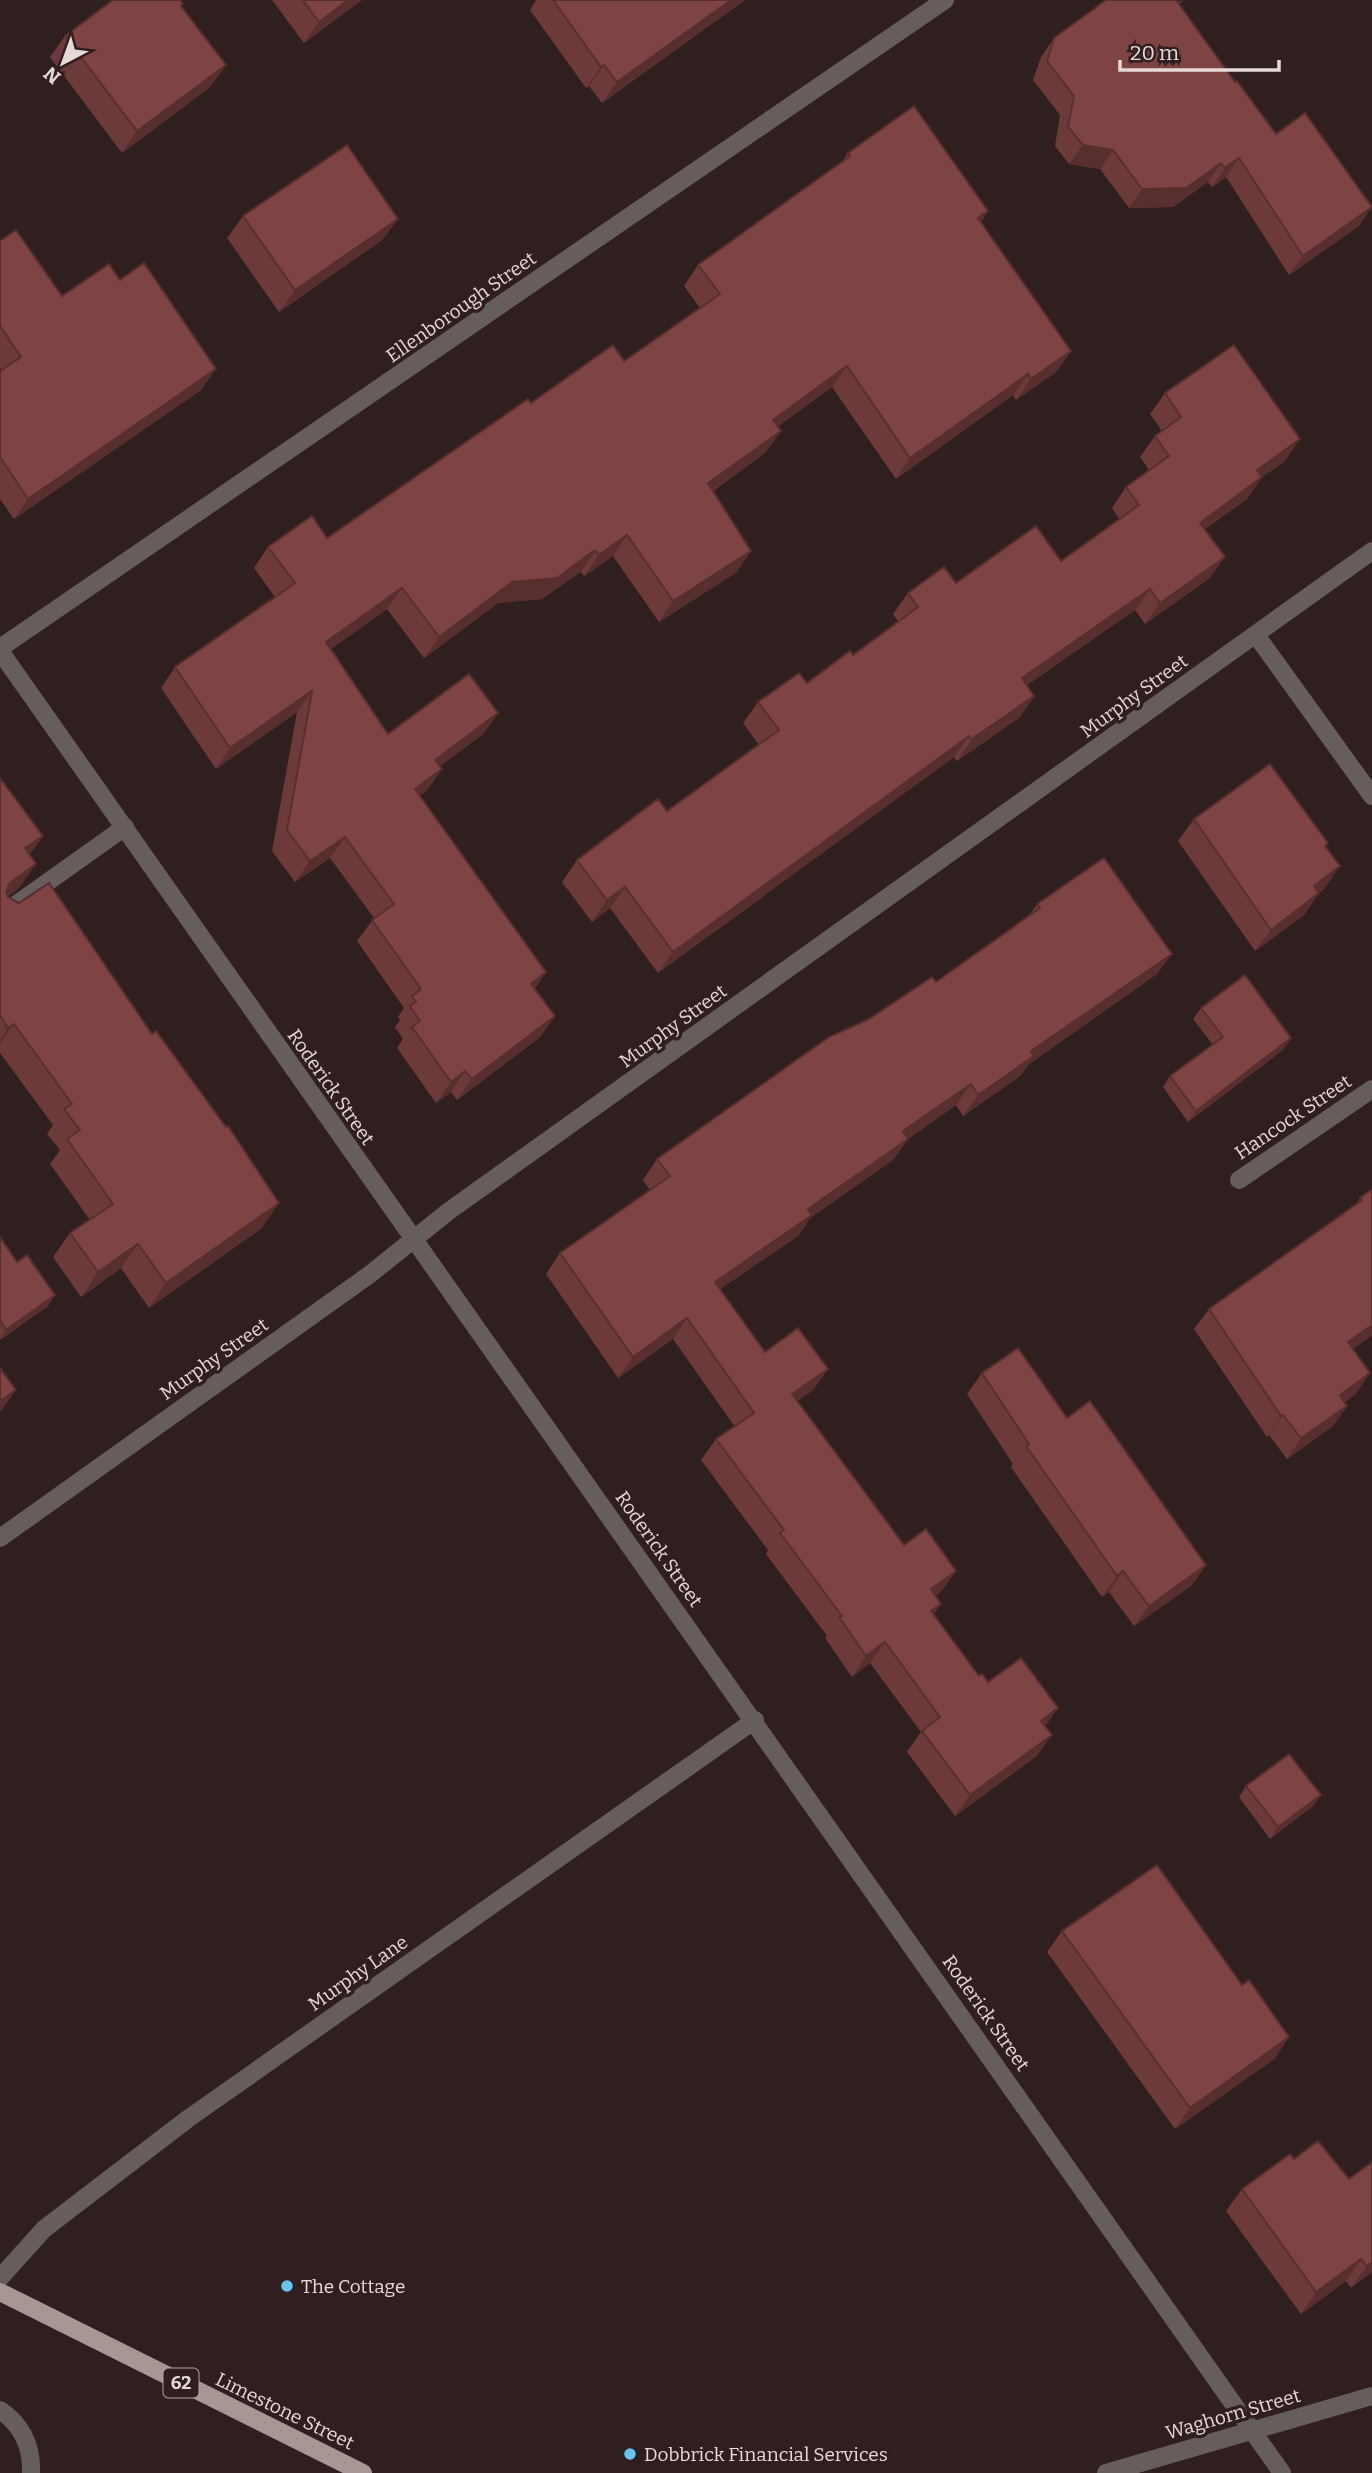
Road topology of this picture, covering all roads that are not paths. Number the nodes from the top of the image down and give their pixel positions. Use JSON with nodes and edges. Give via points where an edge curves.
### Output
{"nodes":[{"id":1,"x":946,"y":0,"type":"edge"},
{"id":2,"x":1372,"y":551,"type":"edge"},
{"id":3,"x":1256,"y":635,"type":"junction"},
{"id":4,"x":0,"y":650,"type":"edge"},
{"id":5,"x":1372,"y":796,"type":"edge"},
{"id":6,"x":125,"y":827,"type":"junction"},
{"id":7,"x":0,"y":916,"type":"edge"},
{"id":8,"x":1372,"y":1088,"type":"edge"},
{"id":9,"x":1239,"y":1180,"type":"dead end"},
{"id":10,"x":413,"y":1239,"type":"junction"},
{"id":11,"x":0,"y":1538,"type":"edge"},
{"id":12,"x":755,"y":1720,"type":"junction"},
{"id":13,"x":0,"y":2278,"type":"edge"},
{"id":14,"x":0,"y":2292,"type":"edge"},
{"id":15,"x":1372,"y":2396,"type":"edge"},
{"id":16,"x":0,"y":2410,"type":"edge"},
{"id":17,"x":1253,"y":2432,"type":"junction"},
{"id":18,"x":31,"y":2473,"type":"edge"},
{"id":19,"x":363,"y":2473,"type":"edge"},
{"id":20,"x":1105,"y":2473,"type":"edge"},
{"id":21,"x":1282,"y":2473,"type":"edge"}],
"edges":[{"from":1,"to":4,"type":"street","name":"Ellenborough Street"},
{"from":2,"to":3,"type":"street","name":"Murphy Street"},
{"from":3,"to":5,"type":"street"},
{"from":3,"to":10,"type":"street","name":"Murphy Street"},
{"from":4,"to":6,"type":"street","name":"Roderick Street"},
{"from":6,"to":7,"type":"street"},
{"from":6,"to":10,"type":"street","name":"Roderick Street"},
{"from":8,"to":9,"type":"street","name":"Hancock Street"},
{"from":10,"to":11,"type":"street","name":"Murphy Street"},
{"from":10,"to":12,"type":"street","name":"Roderick Street"},
{"from":12,"to":13,"type":"street","name":"Murphy Lane","via":[[189,2118],[44,2229]]},
{"from":12,"to":17,"type":"street","name":"Roderick Street"},
{"from":14,"to":19,"type":"main road","name":"Limestone Street","number":"62"},
{"from":15,"to":17,"type":"street","name":"Waghorn Street"},
{"from":16,"to":18,"type":"street","via":[[13,2418],[27,2441]]},
{"from":17,"to":20,"type":"street","name":"Waghorn Street"},
{"from":17,"to":21,"type":"street","name":"Roderick Street"}]}
